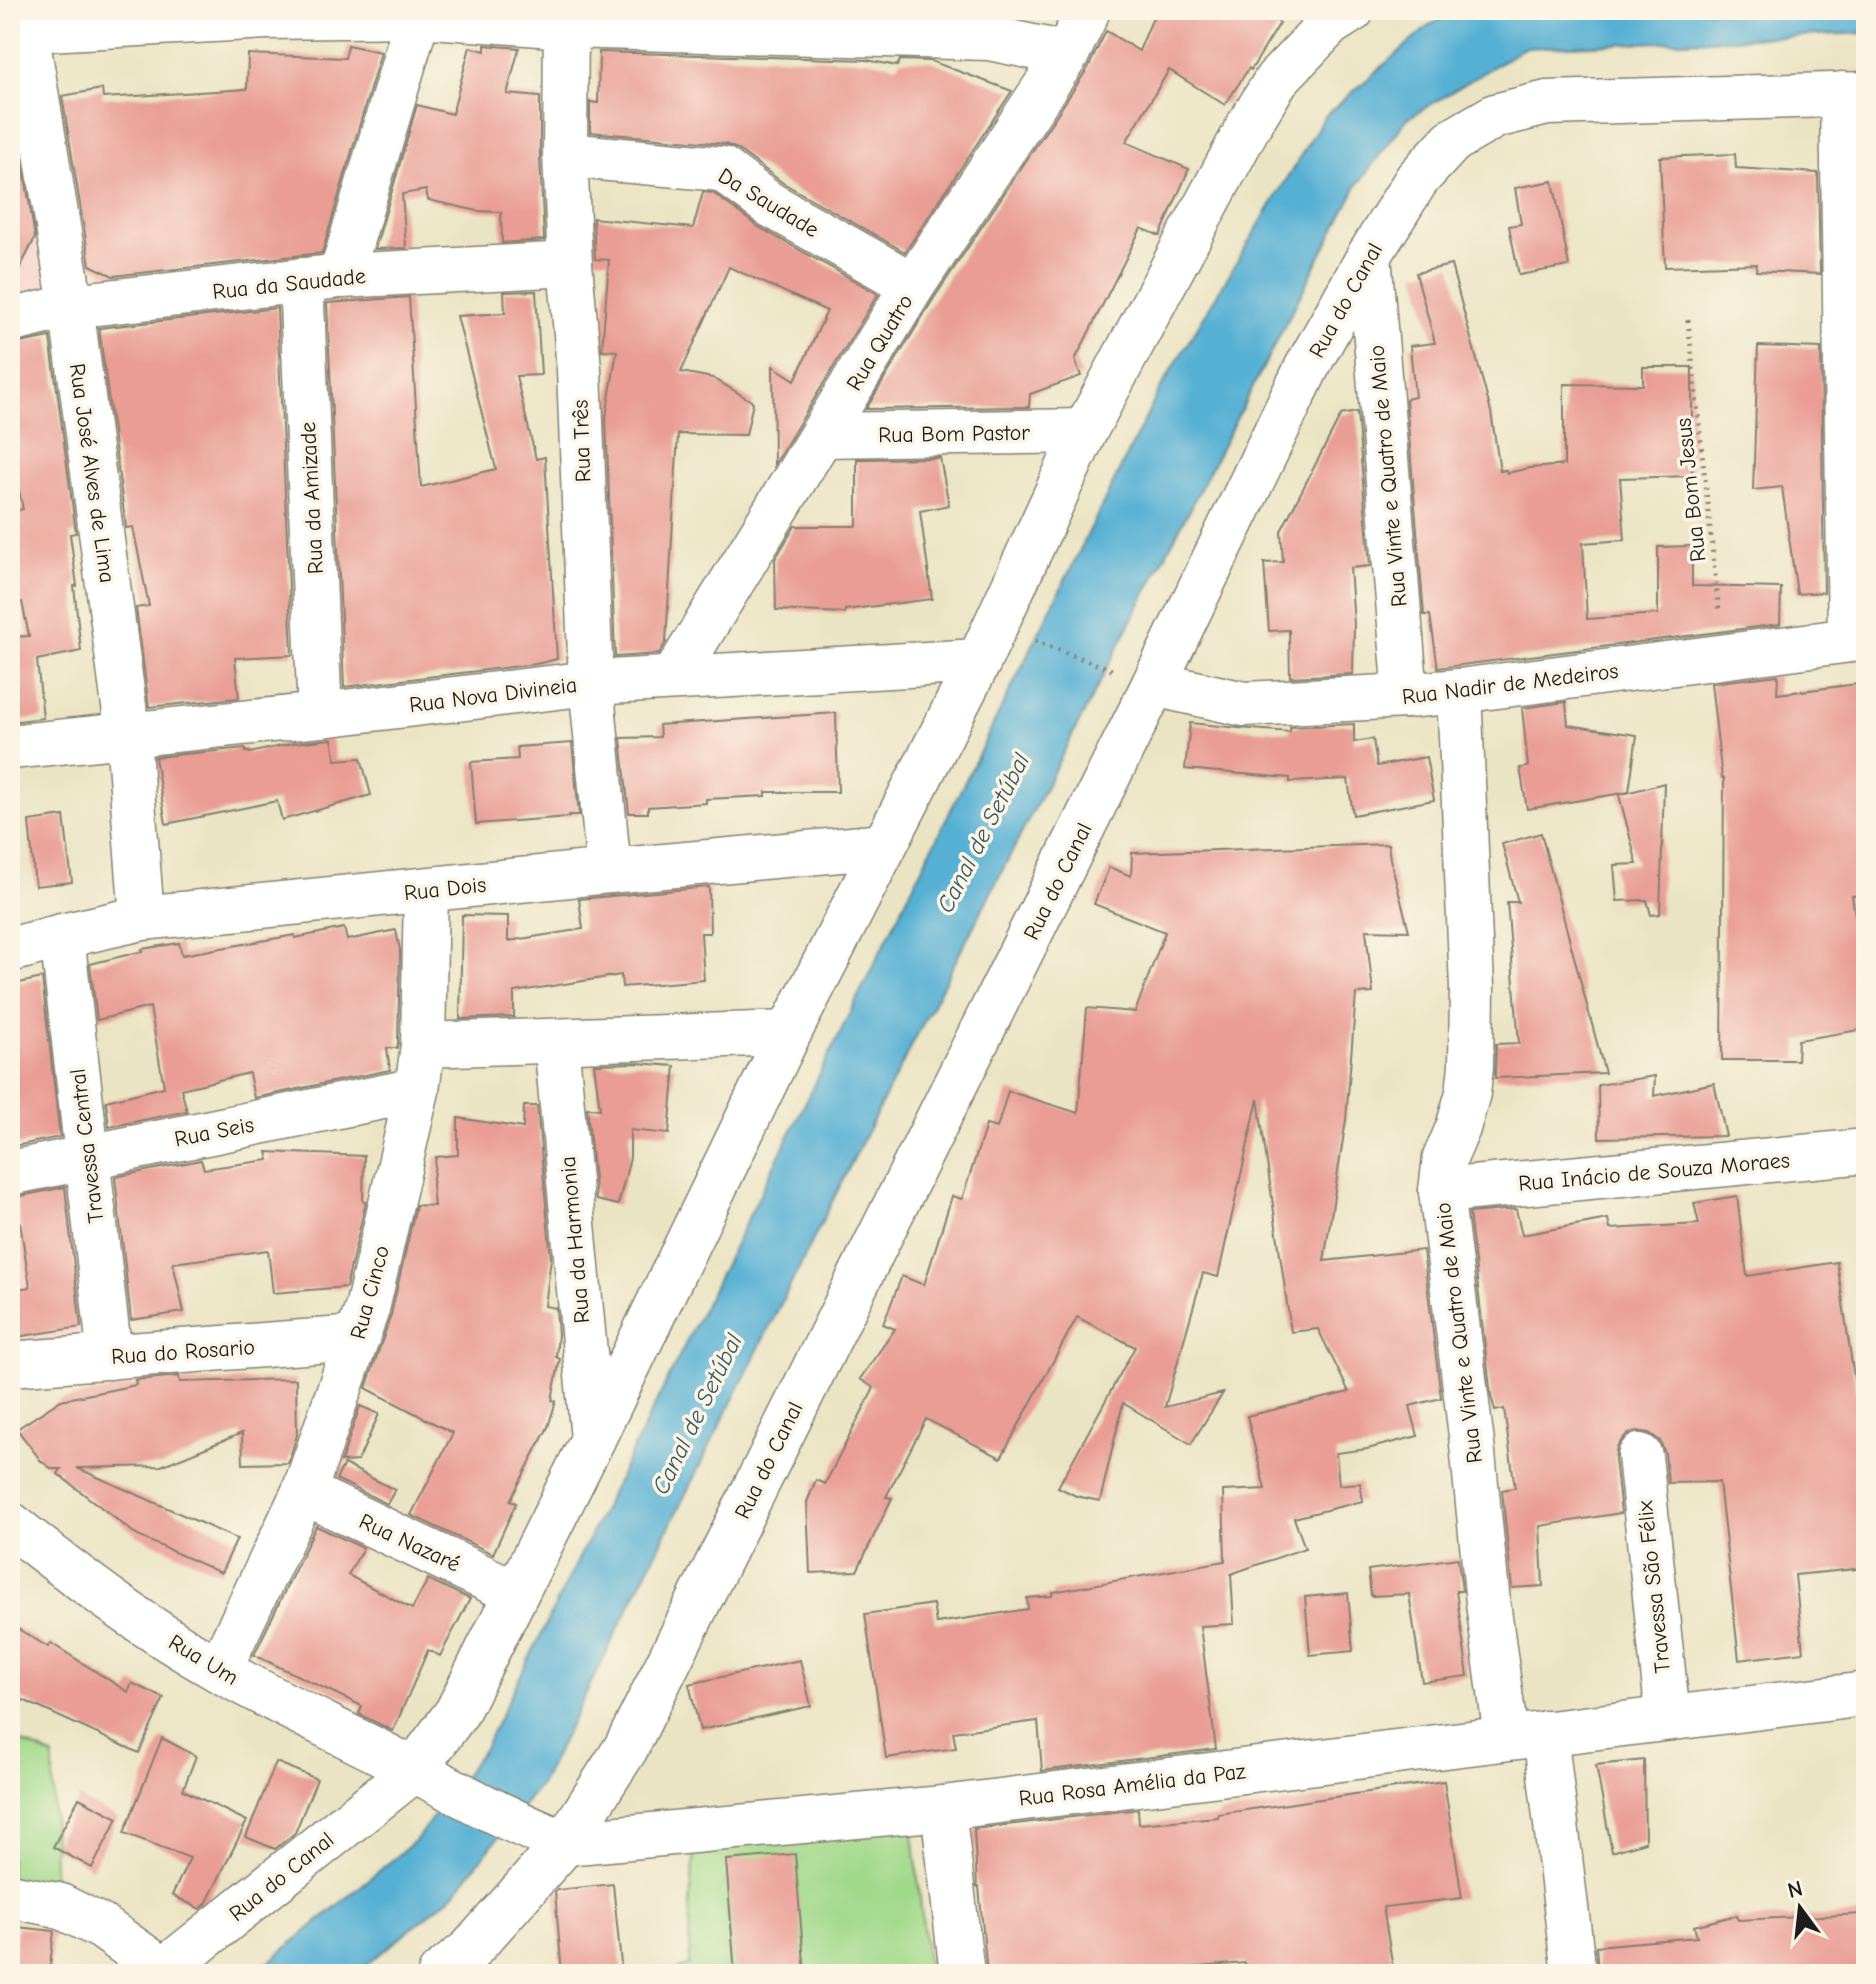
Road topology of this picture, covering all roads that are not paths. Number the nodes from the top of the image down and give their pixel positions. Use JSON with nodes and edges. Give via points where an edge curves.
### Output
{"nodes":[{"id":1,"x":1088,"y":10,"type":"edge"},
{"id":2,"x":1352,"y":10,"type":"edge"},
{"id":3,"x":418,"y":15,"type":"junction"},
{"id":4,"x":566,"y":18,"type":"edge"},
{"id":5,"x":18,"y":30,"type":"edge"},
{"id":6,"x":1067,"y":54,"type":"junction"},
{"id":7,"x":1854,"y":94,"type":"edge"},
{"id":8,"x":565,"y":155,"type":"junction"},
{"id":9,"x":1369,"y":256,"type":"junction"},
{"id":10,"x":570,"y":264,"type":"junction"},
{"id":11,"x":321,"y":278,"type":"junction"},
{"id":12,"x":913,"y":285,"type":"junction"},
{"id":13,"x":71,"y":306,"type":"junction"},
{"id":14,"x":10,"y":321,"type":"edge"},
{"id":15,"x":1085,"y":431,"type":"junction"},
{"id":16,"x":822,"y":435,"type":"junction"},
{"id":17,"x":1858,"y":639,"type":"edge"},
{"id":18,"x":979,"y":661,"type":"junction"},
{"id":19,"x":674,"y":677,"type":"junction"},
{"id":20,"x":591,"y":683,"type":"junction"},
{"id":21,"x":1154,"y":684,"type":"junction"},
{"id":22,"x":1459,"y":691,"type":"junction"},
{"id":23,"x":1406,"y":696,"type":"junction"},
{"id":24,"x":320,"y":715,"type":"junction"},
{"id":25,"x":128,"y":736,"type":"junction"},
{"id":26,"x":10,"y":747,"type":"edge"},
{"id":27,"x":884,"y":846,"type":"junction"},
{"id":28,"x":609,"y":871,"type":"junction"},
{"id":29,"x":426,"y":890,"type":"junction"},
{"id":30,"x":142,"y":918,"type":"junction"},
{"id":31,"x":62,"y":936,"type":"junction"},
{"id":32,"x":10,"y":950,"type":"edge"},
{"id":33,"x":789,"y":1033,"type":"junction"},
{"id":34,"x":556,"y":1041,"type":"junction"},
{"id":35,"x":423,"y":1045,"type":"junction"},
{"id":36,"x":417,"y":1090,"type":"junction"},
{"id":37,"x":1866,"y":1151,"type":"edge"},
{"id":38,"x":88,"y":1156,"type":"junction"},
{"id":39,"x":10,"y":1173,"type":"edge"},
{"id":40,"x":1441,"y":1191,"type":"junction"},
{"id":41,"x":357,"y":1338,"type":"junction"},
{"id":42,"x":110,"y":1357,"type":"junction"},
{"id":43,"x":10,"y":1364,"type":"edge"},
{"id":44,"x":593,"y":1439,"type":"junction"},
{"id":45,"x":1640,"y":1456,"type":"dead end"},
{"id":46,"x":304,"y":1492,"type":"junction"},
{"id":47,"x":10,"y":1524,"type":"edge"},
{"id":48,"x":516,"y":1593,"type":"junction"},
{"id":49,"x":219,"y":1670,"type":"junction"},
{"id":50,"x":1866,"y":1694,"type":"edge"},
{"id":51,"x":1668,"y":1718,"type":"junction"},
{"id":52,"x":1526,"y":1735,"type":"junction"},
{"id":53,"x":431,"y":1779,"type":"junction"},
{"id":54,"x":943,"y":1808,"type":"junction"},
{"id":55,"x":548,"y":1837,"type":"junction"},
{"id":56,"x":10,"y":1896,"type":"edge"},
{"id":57,"x":161,"y":1972,"type":"edge"},
{"id":58,"x":440,"y":1974,"type":"edge"},
{"id":59,"x":962,"y":1974,"type":"edge"},
{"id":60,"x":1574,"y":1974,"type":"edge"}],
"edges":[{"from":1,"to":6,"type":"street","name":"Rua Quatro"},
{"from":2,"to":15,"type":"street","name":"Rua do Canal","via":[[1330,24],[1277,79]]},
{"from":3,"to":4,"type":"street"},
{"from":3,"to":5,"type":"street"},
{"from":3,"to":11,"type":"street","name":"Rua da Amizade"},
{"from":4,"to":6,"type":"street","via":[[989,38]]},
{"from":4,"to":8,"type":"street","name":"Rua Três"},
{"from":5,"to":13,"type":"street","name":"Rua José Alves de Lima"},
{"from":6,"to":12,"type":"street","name":"Rua Quatro"},
{"from":7,"to":9,"type":"street","name":"Rua do Canal","via":[[1547,103],[1495,116],[1452,141],[1417,179]]},
{"from":7,"to":17,"type":"street"},
{"from":8,"to":10,"type":"street","name":"Rua Três"},
{"from":8,"to":12,"type":"street","name":"Da Saudade","via":[[722,169],[769,204]]},
{"from":9,"to":21,"type":"street","name":"Rua do Canal","via":[[1307,367]]},
{"from":9,"to":23,"type":"street","name":"Rua Vinte e Quatro de Maio"},
{"from":10,"to":11,"type":"street","name":"Rua da Saudade"},
{"from":10,"to":20,"type":"street","name":"Rua Três"},
{"from":11,"to":13,"type":"street","name":"Rua da Saudade"},
{"from":11,"to":24,"type":"street","name":"Rua da Amizade"},
{"from":12,"to":16,"type":"street","name":"Rua Quatro"},
{"from":13,"to":14,"type":"street","name":"Rua da Saudade"},
{"from":13,"to":25,"type":"street","name":"Rua José Alves de Lima"},
{"from":15,"to":16,"type":"street","name":"Rua Bom Pastor"},
{"from":15,"to":18,"type":"street","name":"Rua do Canal"},
{"from":16,"to":19,"type":"street","name":"Rua Quatro"},
{"from":17,"to":22,"type":"street","name":"Rua Nadir de Medeiros"},
{"from":18,"to":19,"type":"street","name":"Rua Nova Divineia"},
{"from":18,"to":27,"type":"street","name":"Rua do Canal"},
{"from":19,"to":20,"type":"street","name":"Rua Nova Divineia"},
{"from":20,"to":24,"type":"street","name":"Rua Nova Divineia"},
{"from":20,"to":28,"type":"street","name":"Rua Três"},
{"from":21,"to":23,"type":"street","name":"Rua Nadir de Medeiros","via":[[1244,704]]},
{"from":21,"to":55,"type":"street","name":"Rua do Canal","via":[[626,1748]]},
{"from":22,"to":23,"type":"street","name":"Rua Nadir de Medeiros"},
{"from":22,"to":40,"type":"street","name":"Rua Vinte e Quatro de Maio","via":[[1471,1066]]},
{"from":24,"to":25,"type":"street","name":"Rua Nova Divineia"},
{"from":25,"to":26,"type":"street","name":"Rua Nova Divineia"},
{"from":25,"to":30,"type":"street","name":"Rua José Alves de Lima"},
{"from":27,"to":28,"type":"street","name":"Rua Dois"},
{"from":27,"to":33,"type":"street","name":"Rua do Canal"},
{"from":28,"to":29,"type":"street","name":"Rua Dois"},
{"from":29,"to":30,"type":"street","name":"Rua Dois"},
{"from":29,"to":35,"type":"street","name":"Rua Cinco"},
{"from":30,"to":31,"type":"street","name":"Rua Dois"},
{"from":31,"to":32,"type":"street","name":"Rua Dois"},
{"from":31,"to":38,"type":"street","name":"Travessa Central"},
{"from":33,"to":34,"type":"street"},
{"from":33,"to":44,"type":"street","name":"Rua do Canal"},
{"from":34,"to":35,"type":"street"},
{"from":34,"to":44,"type":"street","name":"Rua da Harmonia"},
{"from":35,"to":36,"type":"street","name":"Rua Cinco"},
{"from":36,"to":38,"type":"street","name":"Rua Seis"},
{"from":36,"to":41,"type":"street","name":"Rua Cinco"},
{"from":37,"to":40,"type":"street","name":"Rua Inácio de Souza Moraes"},
{"from":38,"to":39,"type":"street","name":"Rua Seis"},
{"from":38,"to":42,"type":"street","name":"Travessa Central"},
{"from":40,"to":52,"type":"street","name":"Rua Vinte e Quatro de Maio","via":[[1488,1603]]},
{"from":41,"to":42,"type":"street","name":"Rua do Rosario"},
{"from":41,"to":46,"type":"street","name":"Rua Cinco"},
{"from":42,"to":43,"type":"street","name":"Rua do Rosario"},
{"from":44,"to":48,"type":"street","name":"Rua do Canal"},
{"from":45,"to":51,"type":"street","name":"Travessa São Félix"},
{"from":46,"to":48,"type":"street","name":"Rua Nazaré"},
{"from":46,"to":49,"type":"street","name":"Rua Cinco"},
{"from":47,"to":49,"type":"street","name":"Rua Um","via":[[133,1616]]},
{"from":48,"to":53,"type":"street","name":"Rua do Canal","via":[[457,1712]]},
{"from":49,"to":53,"type":"street","name":"Rua Um"},
{"from":50,"to":51,"type":"street","name":"Rua Rosa Amélia da Paz"},
{"from":51,"to":52,"type":"street","name":"Rua Rosa Amélia da Paz"},
{"from":52,"to":54,"type":"street","name":"Rua Rosa Amélia da Paz"},
{"from":52,"to":60,"type":"street","name":"Rua Vinte e Quatro de Maio"},
{"from":53,"to":55,"type":"street"},
{"from":53,"to":57,"type":"street","name":"Rua do Canal"},
{"from":54,"to":55,"type":"street","name":"Rua Rosa Amélia da Paz"},
{"from":54,"to":59,"type":"street"},
{"from":55,"to":58,"type":"street","name":"Rua do Canal","via":[[470,1950]]},
{"from":56,"to":57,"type":"street","via":[[58,1905],[102,1927]]}]}
